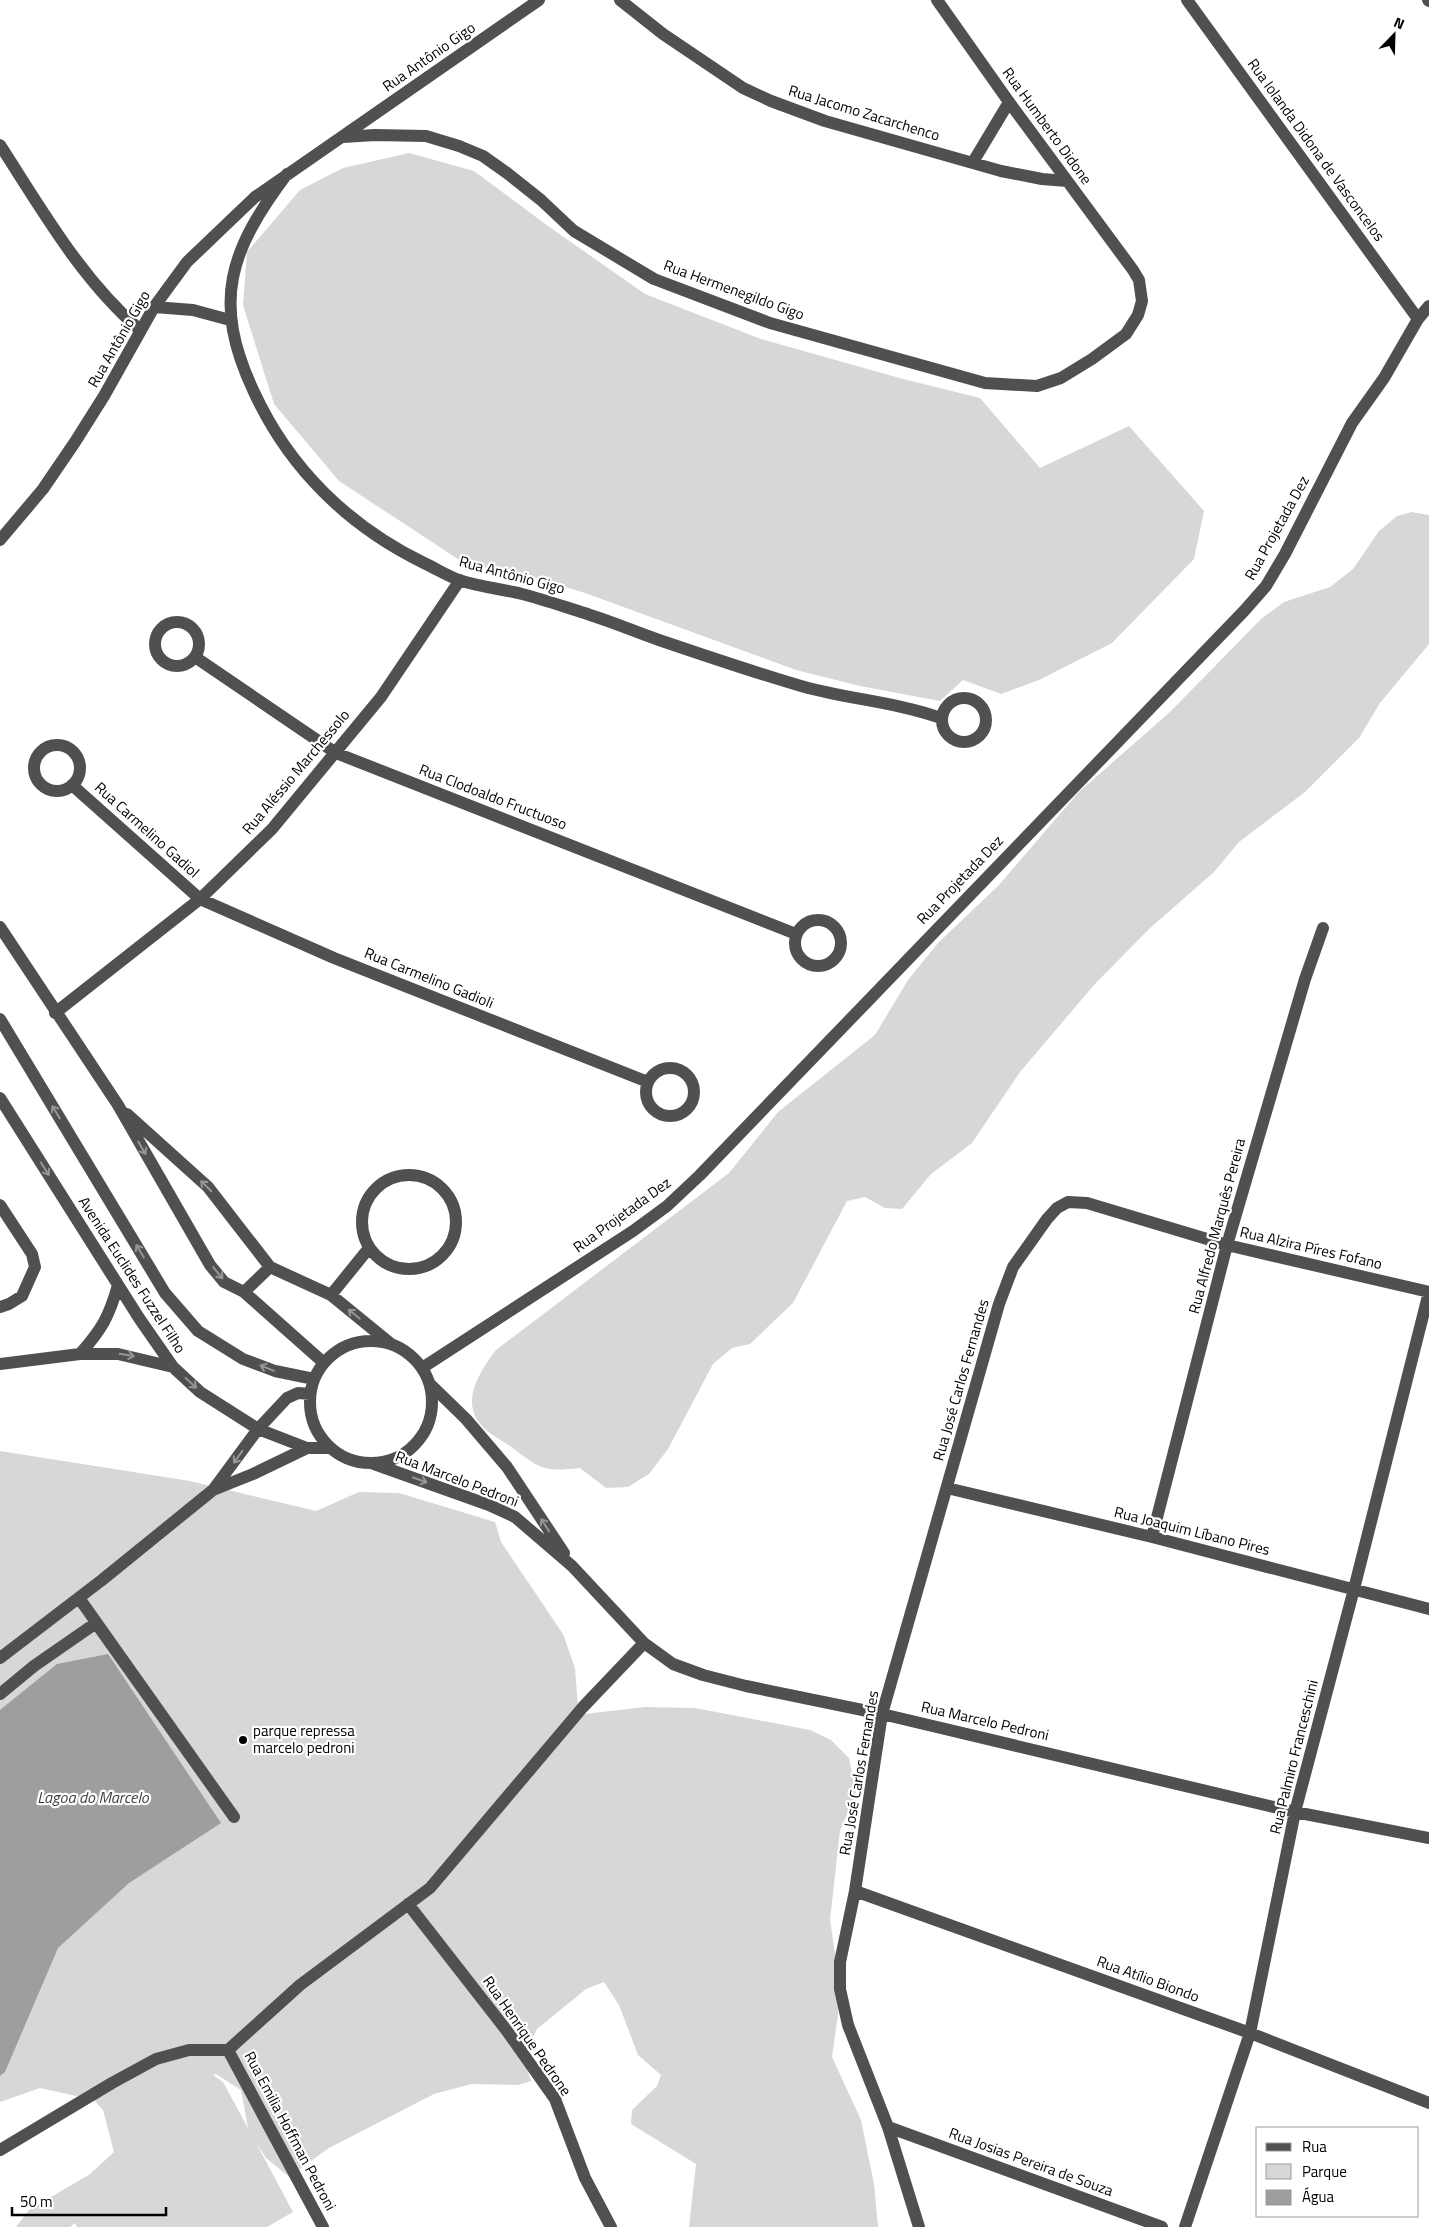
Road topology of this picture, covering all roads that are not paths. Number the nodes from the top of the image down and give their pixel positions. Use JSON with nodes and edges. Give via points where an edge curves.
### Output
{"nodes":[{"id":1,"x":539,"y":0,"type":"edge"},
{"id":2,"x":620,"y":0,"type":"edge"},
{"id":3,"x":937,"y":0,"type":"edge"},
{"id":4,"x":1187,"y":0,"type":"edge"},
{"id":5,"x":1009,"y":102,"type":"junction"},
{"id":6,"x":343,"y":137,"type":"junction"},
{"id":7,"x":0,"y":145,"type":"edge"},
{"id":8,"x":973,"y":162,"type":"junction"},
{"id":9,"x":287,"y":174,"type":"junction"},
{"id":10,"x":1066,"y":181,"type":"junction"},
{"id":11,"x":1133,"y":270,"type":"joint"},
{"id":12,"x":154,"y":306,"type":"junction"},
{"id":13,"x":1429,"y":306,"type":"edge"},
{"id":14,"x":1418,"y":319,"type":"junction"},
{"id":15,"x":230,"y":320,"type":"junction"},
{"id":16,"x":140,"y":330,"type":"junction"},
{"id":17,"x":2,"y":534,"type":"edge"},
{"id":18,"x":460,"y":580,"type":"junction"},
{"id":19,"x":195,"y":657,"type":"dead end"},
{"id":20,"x":941,"y":718,"type":"dead end"},
{"id":21,"x":336,"y":753,"type":"junction"},
{"id":22,"x":72,"y":785,"type":"dead end"},
{"id":23,"x":200,"y":900,"type":"junction"},
{"id":24,"x":0,"y":928,"type":"edge"},
{"id":25,"x":1323,"y":928,"type":"dead end"},
{"id":26,"x":796,"y":934,"type":"dead end"},
{"id":27,"x":55,"y":1013,"type":"junction"},
{"id":28,"x":0,"y":1019,"type":"edge"},
{"id":29,"x":648,"y":1082,"type":"dead end"},
{"id":30,"x":0,"y":1098,"type":"edge"},
{"id":31,"x":118,"y":1105,"type":"junction"},
{"id":32,"x":0,"y":1205,"type":"edge"},
{"id":33,"x":1047,"y":1219,"type":"joint"},
{"id":34,"x":1227,"y":1245,"type":"junction"},
{"id":35,"x":369,"y":1248,"type":"junction"},
{"id":36,"x":270,"y":1267,"type":"junction"},
{"id":37,"x":118,"y":1284,"type":"junction"},
{"id":38,"x":244,"y":1292,"type":"junction"},
{"id":39,"x":1429,"y":1292,"type":"edge"},
{"id":40,"x":331,"y":1296,"type":"junction"},
{"id":41,"x":0,"y":1307,"type":"edge"},
{"id":42,"x":392,"y":1345,"type":"junction"},
{"id":43,"x":80,"y":1354,"type":"junction"},
{"id":44,"x":324,"y":1363,"type":"junction"},
{"id":45,"x":0,"y":1364,"type":"edge"},
{"id":46,"x":173,"y":1367,"type":"junction"},
{"id":47,"x":422,"y":1368,"type":"junction"},
{"id":48,"x":314,"y":1379,"type":"junction"},
{"id":49,"x":430,"y":1384,"type":"junction"},
{"id":50,"x":310,"y":1394,"type":"junction"},
{"id":51,"x":258,"y":1429,"type":"junction"},
{"id":52,"x":307,"y":1448,"type":"junction"},
{"id":53,"x":330,"y":1448,"type":"junction"},
{"id":54,"x":374,"y":1464,"type":"junction"},
{"id":55,"x":947,"y":1488,"type":"junction"},
{"id":56,"x":213,"y":1490,"type":"junction"},
{"id":57,"x":1152,"y":1537,"type":"junction"},
{"id":58,"x":572,"y":1566,"type":"junction"},
{"id":59,"x":1354,"y":1589,"type":"junction"},
{"id":60,"x":79,"y":1598,"type":"junction"},
{"id":61,"x":1429,"y":1609,"type":"edge"},
{"id":62,"x":644,"y":1643,"type":"junction"},
{"id":63,"x":0,"y":1658,"type":"edge"},
{"id":64,"x":0,"y":1694,"type":"edge"},
{"id":65,"x":882,"y":1714,"type":"junction"},
{"id":66,"x":1295,"y":1812,"type":"junction"},
{"id":67,"x":1429,"y":1838,"type":"edge"},
{"id":68,"x":855,"y":1891,"type":"junction"},
{"id":69,"x":408,"y":1904,"type":"junction"},
{"id":70,"x":1250,"y":2033,"type":"junction"},
{"id":71,"x":228,"y":2050,"type":"junction"},
{"id":72,"x":1429,"y":2103,"type":"edge"},
{"id":73,"x":888,"y":2127,"type":"junction"},
{"id":74,"x":0,"y":2150,"type":"edge"},
{"id":75,"x":323,"y":2227,"type":"edge"},
{"id":76,"x":612,"y":2227,"type":"edge"},
{"id":77,"x":919,"y":2227,"type":"edge"},
{"id":78,"x":1162,"y":2227,"type":"edge"},
{"id":79,"x":1185,"y":2227,"type":"edge"}],
"edges":[{"from":1,"to":6,"type":"street","name":"Rua Antônio Gigo"},
{"from":2,"to":8,"type":"street","name":"Rua Jacomo Zacarchenco","via":[[743,88],[771,101],[825,120]]},
{"from":3,"to":5,"type":"street","name":"Rua Humberto Didone"},
{"from":4,"to":14,"type":"street","name":"Rua Iolanda Didona de Vasconcelos"},
{"from":5,"to":8,"type":"street"},
{"from":5,"to":10,"type":"street","name":"Rua Humberto Didone"},
{"from":6,"to":9,"type":"street","name":"Rua Antônio Gigo"},
{"from":6,"to":11,"type":"street","name":"Rua Hermenegildo Gigo","via":[[426,136],[459,146],[483,156],[507,173],[574,231],[654,279],[770,323],[985,383],[1037,386],[1061,378],[1126,334],[1138,315],[1142,300],[1139,280]]},
{"from":7,"to":16,"type":"street","via":[[88,276],[117,310]]},
{"from":8,"to":10,"type":"street","name":"Rua Jacomo Zacarchenco","via":[[1023,176]]},
{"from":9,"to":12,"type":"street","name":"Rua Antônio Gigo","via":[[255,197],[187,262]]},
{"from":9,"to":15,"type":"street","name":"Rua Antônio Gigo","via":[[261,210],[240,249],[232,276]]},
{"from":10,"to":11,"type":"street","name":"Rua Humberto Didone"},
{"from":12,"to":15,"type":"street","via":[[193,310]]},
{"from":12,"to":16,"type":"street","name":"Rua Antônio Gigo"},
{"from":13,"to":14,"type":"street","name":"Rua Projetada Dez"},
{"from":14,"to":47,"type":"street","name":"Rua Projetada Dez","via":[[1384,378],[1352,423],[1266,586],[1244,610],[667,1206]]},
{"from":15,"to":18,"type":"street","name":"Rua Antônio Gigo","via":[[241,364],[266,418],[307,477],[352,519],[401,552]]},
{"from":16,"to":17,"type":"street","name":"Rua Antônio Gigo","via":[[117,375],[44,489]]},
{"from":18,"to":20,"type":"street","name":"Rua Antônio Gigo","via":[[586,613],[800,686],[841,697],[912,708]]},
{"from":18,"to":21,"type":"street","name":"Rua Aléssio Marchessolo","via":[[380,697]]},
{"from":19,"to":21,"type":"street","name":"Rua Clodoaldo Fructuoso"},
{"from":21,"to":23,"type":"street","name":"Rua Aléssio Marchessolo","via":[[272,829]]},
{"from":21,"to":26,"type":"street","name":"Rua Clodoaldo Fructuoso"},
{"from":22,"to":23,"type":"street","name":"Rua Carmelino Gadiol"},
{"from":23,"to":27,"type":"street","name":"Rua Aléssio Marchessolo"},
{"from":23,"to":29,"type":"street","name":"Rua Carmelino Gadioli","via":[[334,958]]},
{"from":24,"to":27,"type":"street"},
{"from":25,"to":34,"type":"street","name":"Rua Alfredo Marquês Pereira","via":[[1305,978]]},
{"from":27,"to":31,"type":"street"},
{"from":48,"to":28,"type":"street","name":"Avenida Euclides Fuzzel Filho","one_way":true,"via":[[274,1372],[243,1359],[198,1331],[165,1293]]},
{"from":30,"to":37,"type":"street","name":"Avenida Euclides Fuzzel Filho","one_way":true},
{"from":36,"to":31,"type":"street","one_way":true,"via":[[208,1187]]},
{"from":31,"to":38,"type":"street","one_way":true,"via":[[198,1247],[224,1282]]},
{"from":32,"to":41,"type":"street","via":[[32,1254],[35,1267],[22,1296]]},
{"from":33,"to":34,"type":"street","name":"Rua Alzira Píres Fofano","via":[[1068,1202],[1087,1203]]},
{"from":33,"to":55,"type":"street","name":"Rua José Carlos Fernandes","via":[[1013,1266],[999,1304]]},
{"from":34,"to":39,"type":"street","name":"Rua Alzira Píres Fofano"},
{"from":34,"to":57,"type":"street","name":"Rua Alfredo Marquês Pereira"},
{"from":35,"to":35,"type":"street","via":[[381,1260],[395,1267],[412,1269],[428,1265],[441,1257],[456,1232],[457,1217],[453,1203],[433,1180],[404,1174],[390,1178],[376,1187],[366,1200],[361,1216],[362,1233]]},
{"from":35,"to":40,"type":"street"},
{"from":36,"to":38,"type":"street"},
{"from":36,"to":40,"type":"street"},
{"from":37,"to":43,"type":"street","via":[[103,1327]]},
{"from":37,"to":46,"type":"street","name":"Avenida Euclides Fuzzel Filho"},
{"from":38,"to":44,"type":"street"},
{"from":39,"to":59,"type":"street","name":"Rua Palmiro Franceschini"},
{"from":42,"to":40,"type":"street","one_way":true},
{"from":42,"to":44,"type":"street","via":[[374,1341],[355,1343]]},
{"from":42,"to":47,"type":"street","via":[[409,1354]]},
{"from":43,"to":45,"type":"street"},
{"from":43,"to":46,"type":"street","one_way":true,"via":[[118,1354]]},
{"from":44,"to":48,"type":"street"},
{"from":46,"to":51,"type":"street","name":"Avenida Euclides Fuzzel Filho","one_way":true,"via":[[200,1392]]},
{"from":47,"to":49,"type":"street"},
{"from":48,"to":50,"type":"street"},
{"from":49,"to":54,"type":"street","via":[[433,1403],[430,1421],[422,1438],[409,1451],[392,1460]]},
{"from":58,"to":49,"type":"street","name":"Rua Marcelo Pedroni","one_way":true,"via":[[508,1467]]},
{"from":50,"to":51,"type":"street","via":[[298,1393],[287,1398]]},
{"from":50,"to":53,"type":"street","via":[[311,1416],[318,1433]]},
{"from":51,"to":52,"type":"street","name":"Avenida Euclides Fuzzel Filho"},
{"from":51,"to":56,"type":"street","one_way":true},
{"from":52,"to":53,"type":"street","name":"Avenida Euclides Fuzzel Filho"},
{"from":52,"to":56,"type":"street"},
{"from":53,"to":54,"type":"street","via":[[355,1462]]},
{"from":54,"to":58,"type":"street","name":"Rua Marcelo Pedroni","one_way":true,"via":[[515,1517]]},
{"from":55,"to":57,"type":"street","name":"Rua Joaquim Líbano Pires"},
{"from":55,"to":65,"type":"street","name":"Rua José Carlos Fernandes"},
{"from":56,"to":60,"type":"street"},
{"from":57,"to":59,"type":"street","name":"Rua Joaquim Líbano Pires"},
{"from":58,"to":62,"type":"street","name":"Rua Marcelo Pedroni"},
{"from":59,"to":61,"type":"street","name":"Rua Joaquim Líbano Pires"},
{"from":59,"to":66,"type":"street","name":"Rua Palmiro Franceschini"},
{"from":60,"to":63,"type":"street"},
{"from":60,"to":64,"type":"street","via":[[234,1817],[96,1623]]},
{"from":62,"to":65,"type":"street","name":"Rua Marcelo Pedroni","via":[[673,1664],[703,1675]]},
{"from":62,"to":69,"type":"street","via":[[584,1707],[430,1888]]},
{"from":65,"to":66,"type":"street","name":"Rua Marcelo Pedroni"},
{"from":65,"to":68,"type":"street","name":"Rua José Carlos Fernandes"},
{"from":66,"to":67,"type":"street","name":"Rua Marcelo Pedroni"},
{"from":66,"to":70,"type":"street","name":"Rua Palmiro Franceschini"},
{"from":68,"to":70,"type":"street","name":"Rua Atílio Biondo"},
{"from":68,"to":73,"type":"street","name":"Rua José Carlos Fernandes","via":[[840,1962],[840,1990],[848,2025]]},
{"from":69,"to":71,"type":"street","via":[[300,1984]]},
{"from":69,"to":76,"type":"street","name":"Rua Henrique Pedrone","via":[[507,2031],[555,2099],[585,2178]]},
{"from":70,"to":72,"type":"street","name":"Rua Atílio Biondo"},
{"from":70,"to":79,"type":"street","name":"Rua Palmiro Franceschini"},
{"from":71,"to":74,"type":"street","via":[[190,2050],[156,2060]]},
{"from":71,"to":75,"type":"street","name":"Rua Emilia Hoffman Pedroni"},
{"from":73,"to":77,"type":"street","name":"Rua José Carlos Fernandes"},
{"from":73,"to":78,"type":"street","name":"Rua Josias Pereira de Souza"}]}
